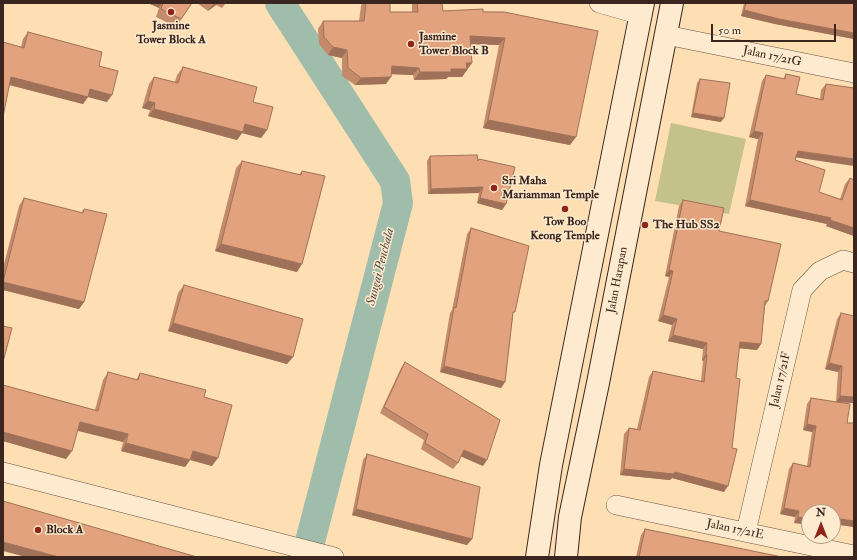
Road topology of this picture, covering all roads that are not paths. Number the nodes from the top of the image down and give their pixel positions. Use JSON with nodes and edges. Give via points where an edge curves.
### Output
{"nodes":[{"id":1,"x":599,"y":3,"type":"edge"},
{"id":2,"x":672,"y":3,"type":"edge"},
{"id":3,"x":642,"y":9,"type":"edge"},
{"id":4,"x":666,"y":35,"type":"junction"},
{"id":5,"x":854,"y":73,"type":"edge"},
{"id":6,"x":854,"y":263,"type":"edge"},
{"id":7,"x":3,"y":472,"type":"edge"},
{"id":8,"x":616,"y":504,"type":"dead end"},
{"id":9,"x":746,"y":532,"type":"junction"},
{"id":10,"x":854,"y":554,"type":"edge"},
{"id":11,"x":328,"y":555,"type":"edge"},
{"id":12,"x":537,"y":557,"type":"edge"},
{"id":13,"x":566,"y":557,"type":"edge"}],
"edges":[{"from":1,"to":3,"type":"street"},
{"from":2,"to":4,"type":"main road","name":"Jalan Harapan"},
{"from":3,"to":12,"type":"main road","via":[[551,465]]},
{"from":4,"to":5,"type":"street","name":"Jalan 17/21G"},
{"from":4,"to":13,"type":"main road","name":"Jalan Harapan","via":[[570,517]]},
{"from":6,"to":9,"type":"street","name":"Jalan 17/21F","via":[[843,260],[820,271],[802,290]]},
{"from":7,"to":11,"type":"street"},
{"from":8,"to":9,"type":"street","name":"Jalan 17/21E"},
{"from":9,"to":10,"type":"street","name":"Jalan 17/21E"}]}
